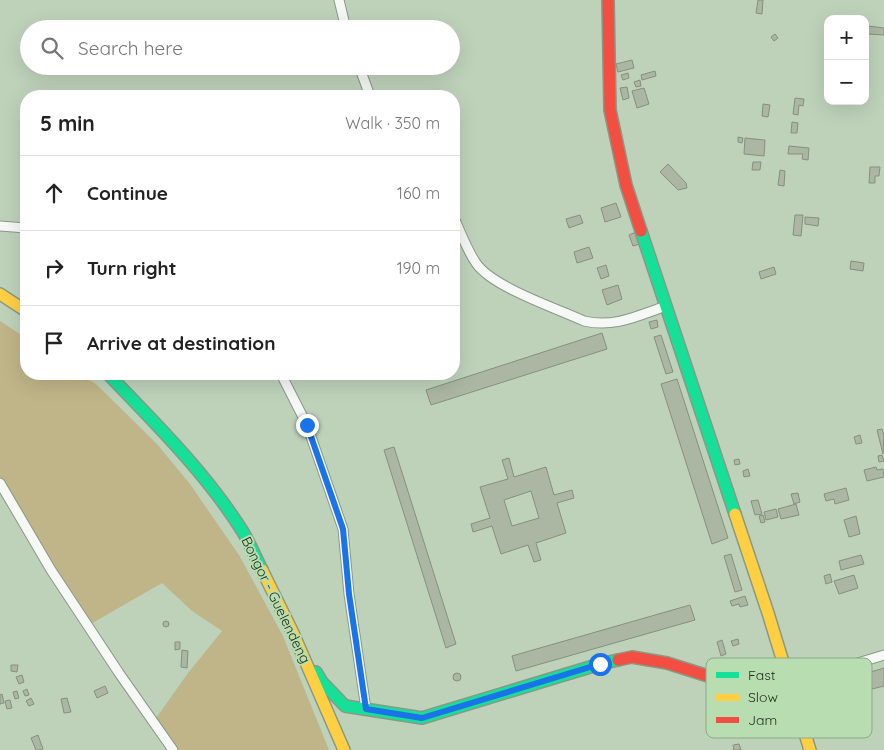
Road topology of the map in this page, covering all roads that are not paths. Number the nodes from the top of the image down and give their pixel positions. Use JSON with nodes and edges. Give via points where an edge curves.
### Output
{"nodes":[{"id":1,"x":339,"y":0,"type":"edge"},
{"id":2,"x":608,"y":0,"type":"edge"},
{"id":3,"x":344,"y":20,"type":"edge"},
{"id":4,"x":362,"y":75,"type":"edge"},
{"id":5,"x":368,"y":90,"type":"edge"},
{"id":6,"x":0,"y":226,"type":"edge"},
{"id":7,"x":20,"y":228,"type":"edge"},
{"id":8,"x":460,"y":230,"type":"edge"},
{"id":9,"x":0,"y":294,"type":"edge"},
{"id":10,"x":666,"y":306,"type":"junction"},
{"id":11,"x":20,"y":307,"type":"edge"},
{"id":12,"x":114,"y":380,"type":"edge"},
{"id":13,"x":284,"y":380,"type":"edge"},
{"id":14,"x":0,"y":483,"type":"edge"},
{"id":15,"x":293,"y":633,"type":"junction"},
{"id":16,"x":884,"y":655,"type":"edge"},
{"id":17,"x":781,"y":658,"type":"edge"},
{"id":18,"x":872,"y":659,"type":"edge"},
{"id":19,"x":706,"y":676,"type":"edge"},
{"id":20,"x":366,"y":709,"type":"junction"},
{"id":21,"x":172,"y":750,"type":"edge"},
{"id":22,"x":344,"y":750,"type":"edge"}],
"edges":[{"from":1,"to":3,"type":"street"},
{"from":2,"to":10,"type":"main road","via":[[610,110],[626,185]]},
{"from":4,"to":5,"type":"street"},
{"from":6,"to":7,"type":"street"},
{"from":8,"to":10,"type":"street","via":[[476,263],[486,274],[502,285],[584,321],[617,323]]},
{"from":9,"to":11,"type":"main road"},
{"from":10,"to":17,"type":"main road"},
{"from":12,"to":15,"type":"main road","name":"Bongor - Guelendeng","via":[[171,439],[221,500],[249,543]]},
{"from":13,"to":20,"type":"street","via":[[307,425],[343,529]]},
{"from":14,"to":21,"type":"street","via":[[51,570]]},
{"from":15,"to":20,"type":"main road","via":[[322,682],[344,706]]},
{"from":15,"to":22,"type":"main road","name":"Bongor - Guelendeng"},
{"from":16,"to":18,"type":"street"},
{"from":19,"to":20,"type":"main road","via":[[632,657],[422,718]]}]}
